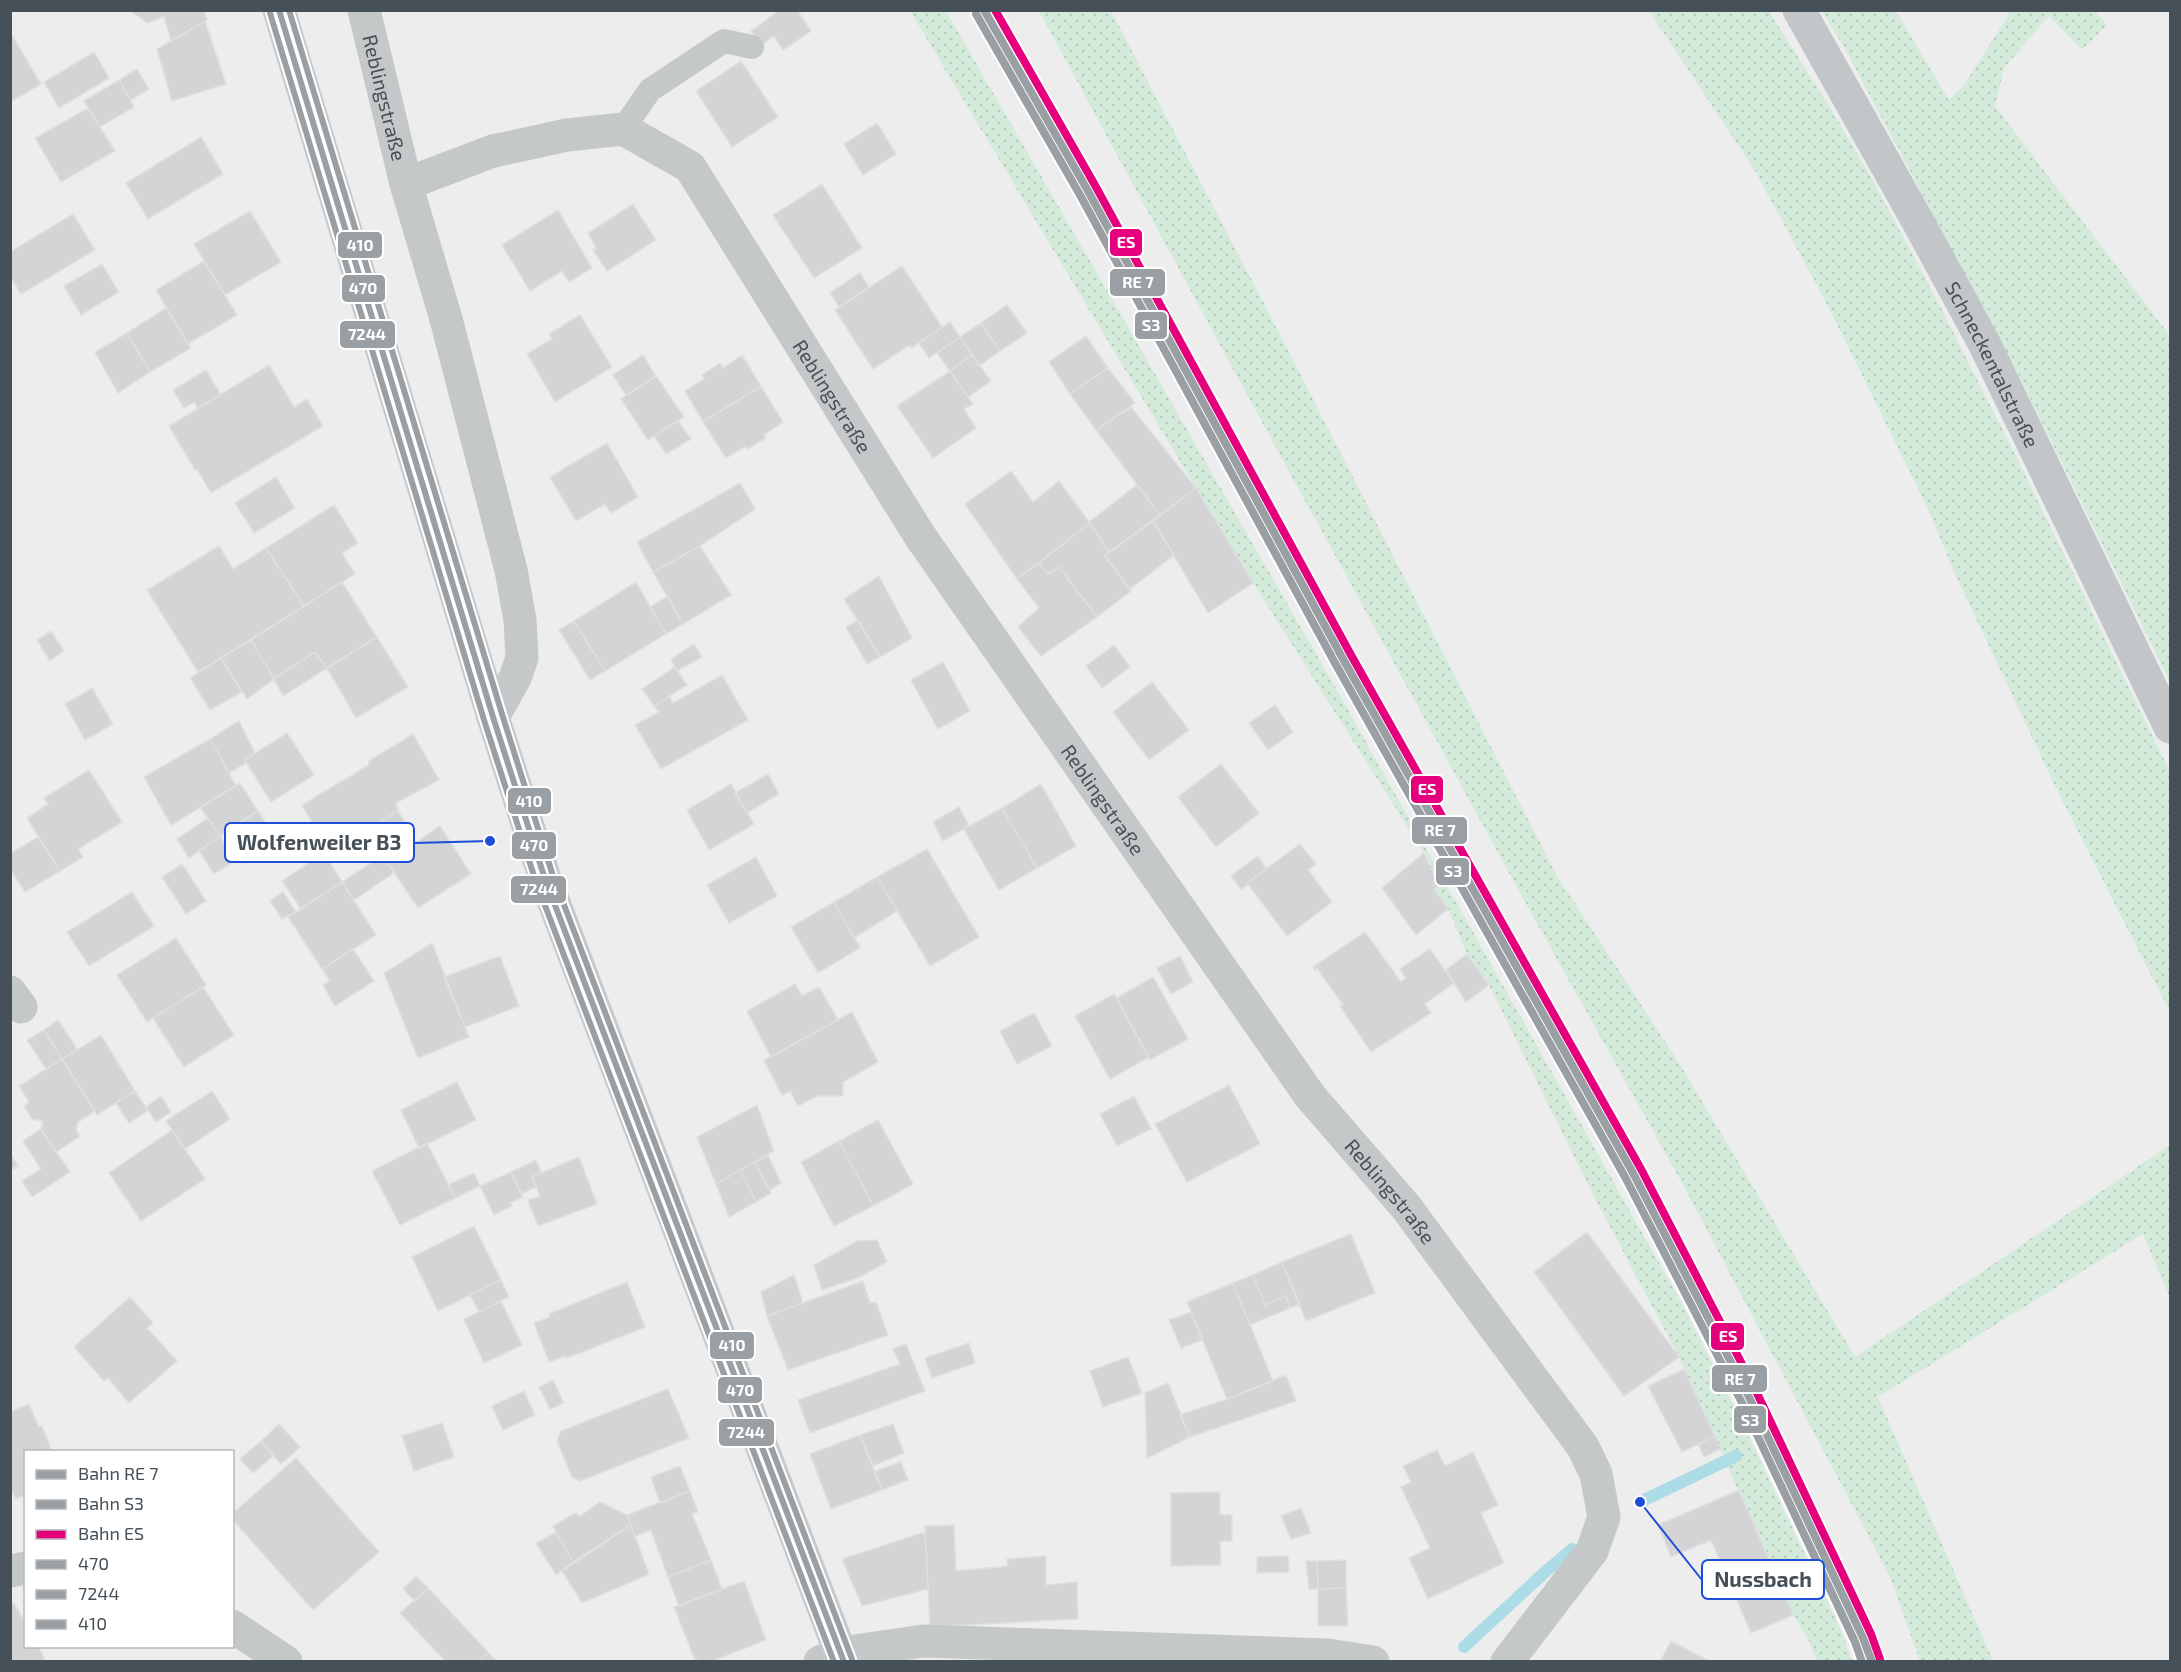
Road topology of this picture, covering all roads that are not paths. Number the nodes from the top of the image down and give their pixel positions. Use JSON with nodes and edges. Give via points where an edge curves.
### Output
{"nodes":[{"id":1,"x":279,"y":10,"type":"edge"},
{"id":2,"x":364,"y":10,"type":"edge"},
{"id":3,"x":1798,"y":10,"type":"edge"},
{"id":4,"x":752,"y":48,"type":"dead end"},
{"id":5,"x":623,"y":129,"type":"junction"},
{"id":6,"x":406,"y":184,"type":"junction"},
{"id":7,"x":493,"y":717,"type":"junction"},
{"id":8,"x":2170,"y":727,"type":"edge"},
{"id":9,"x":234,"y":1627,"type":"edge"},
{"id":10,"x":835,"y":1659,"type":"edge"},
{"id":11,"x":286,"y":1662,"type":"edge"},
{"id":12,"x":1373,"y":1662,"type":"edge"},
{"id":13,"x":1507,"y":1662,"type":"edge"}],
"edges":[{"from":1,"to":7,"type":"main road"},
{"from":2,"to":6,"type":"street","name":"Reblingstraße"},
{"from":3,"to":8,"type":"main road","name":"Schneckentalstraße","via":[[1985,345]]},
{"from":4,"to":5,"type":"lane","via":[[724,41],[650,90]]},
{"from":5,"to":6,"type":"street","name":"Reblingstraße","via":[[567,135],[493,151]]},
{"from":5,"to":13,"type":"street","name":"Reblingstraße","via":[[690,167],[920,536],[1310,1096],[1406,1208],[1583,1447],[1596,1474],[1604,1517],[1592,1551]]},
{"from":6,"to":7,"type":"street","name":"Reblingstraße","via":[[449,331],[511,570],[520,620],[522,658]]},
{"from":7,"to":10,"type":"main road","via":[[545,879]]},
{"from":9,"to":11,"type":"street"},
{"from":10,"to":12,"type":"street","via":[[923,1641],[1328,1655]]}]}
